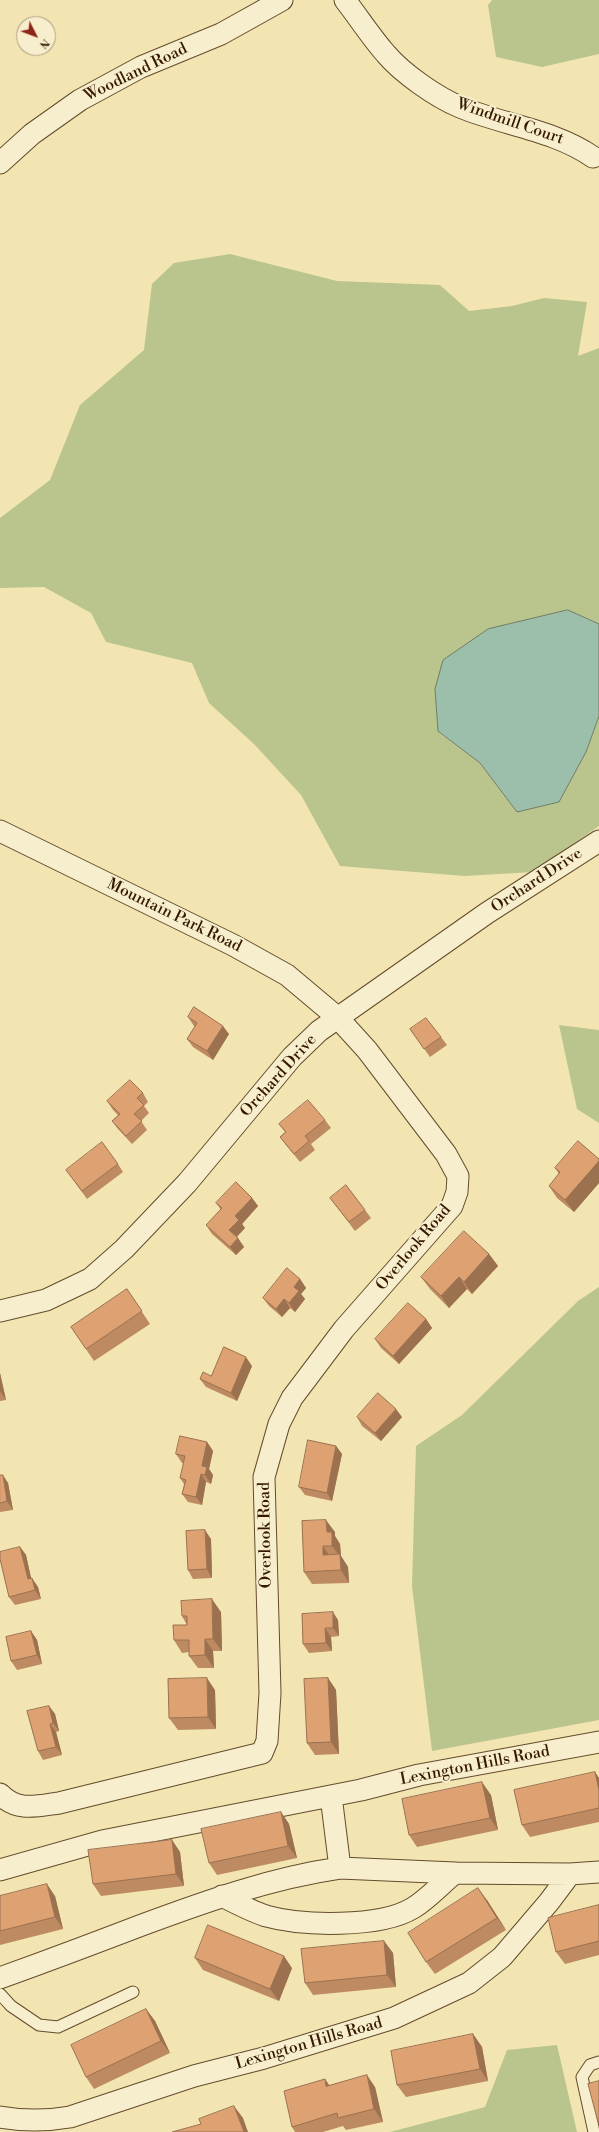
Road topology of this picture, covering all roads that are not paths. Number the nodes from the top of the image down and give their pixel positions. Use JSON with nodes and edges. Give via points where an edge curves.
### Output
{"nodes":[{"id":1,"x":282,"y":0,"type":"edge"},
{"id":2,"x":345,"y":0,"type":"edge"},
{"id":3,"x":593,"y":157,"type":"dead end"},
{"id":4,"x":0,"y":163,"type":"edge"},
{"id":5,"x":0,"y":831,"type":"edge"},
{"id":6,"x":599,"y":841,"type":"edge"},
{"id":7,"x":337,"y":1017,"type":"junction"},
{"id":8,"x":0,"y":1311,"type":"edge"},
{"id":9,"x":599,"y":1742,"type":"edge"},
{"id":10,"x":331,"y":1796,"type":"junction"},
{"id":11,"x":4,"y":1798,"type":"edge"},
{"id":12,"x":340,"y":1868,"type":"junction"},
{"id":13,"x":0,"y":1870,"type":"edge"},
{"id":14,"x":599,"y":1872,"type":"edge"},
{"id":15,"x":455,"y":1873,"type":"junction"},
{"id":16,"x":570,"y":1874,"type":"junction"},
{"id":17,"x":222,"y":1896,"type":"junction"},
{"id":18,"x":0,"y":1978,"type":"edge"},
{"id":19,"x":133,"y":1992,"type":"dead end"},
{"id":20,"x":0,"y":1994,"type":"edge"},
{"id":21,"x":599,"y":2062,"type":"edge"},
{"id":22,"x":0,"y":2117,"type":"edge"},
{"id":23,"x":594,"y":2132,"type":"edge"}],
"edges":[{"from":1,"to":4,"type":"street","name":"Woodland Road","via":[[221,34],[141,67],[80,100],[32,134]]},
{"from":2,"to":3,"type":"street","name":"Windmill Court","via":[[387,55],[425,88],[458,106],[561,139]]},
{"from":5,"to":7,"type":"street","name":"Mountain Park Road","via":[[233,944],[287,976]]},
{"from":6,"to":7,"type":"street","name":"Orchard Drive","via":[[488,913]]},
{"from":7,"to":8,"type":"street","name":"Orchard Drive","via":[[292,1057],[187,1183],[113,1259],[90,1279],[46,1300]]},
{"from":7,"to":11,"type":"street","name":"Overlook Road","via":[[367,1050],[446,1154],[458,1176],[457,1192],[452,1206],[344,1329],[292,1398],[279,1424],[264,1477],[270,1693],[266,1741],[262,1752],[59,1803],[27,1807]]},
{"from":9,"to":10,"type":"street","name":"Lexington Hills Road","via":[[419,1775]]},
{"from":10,"to":12,"type":"street"},
{"from":10,"to":13,"type":"street","name":"Lexington Hills Road","via":[[102,1842]]},
{"from":12,"to":15,"type":"street"},
{"from":12,"to":17,"type":"street","via":[[262,1884]]},
{"from":14,"to":16,"type":"street"},
{"from":15,"to":16,"type":"street"},
{"from":15,"to":17,"type":"street","via":[[413,1908],[385,1920],[297,1922],[250,1910]]},
{"from":16,"to":22,"type":"street","name":"Lexington Hills Road","via":[[502,1957],[469,1982],[394,2018],[271,2056],[194,2076],[70,2118],[15,2120]]},
{"from":17,"to":18,"type":"street"},
{"from":19,"to":20,"type":"lane","via":[[58,2026],[39,2025],[11,2006]]},
{"from":21,"to":23,"type":"lane","via":[[590,2064],[582,2077]]}]}
